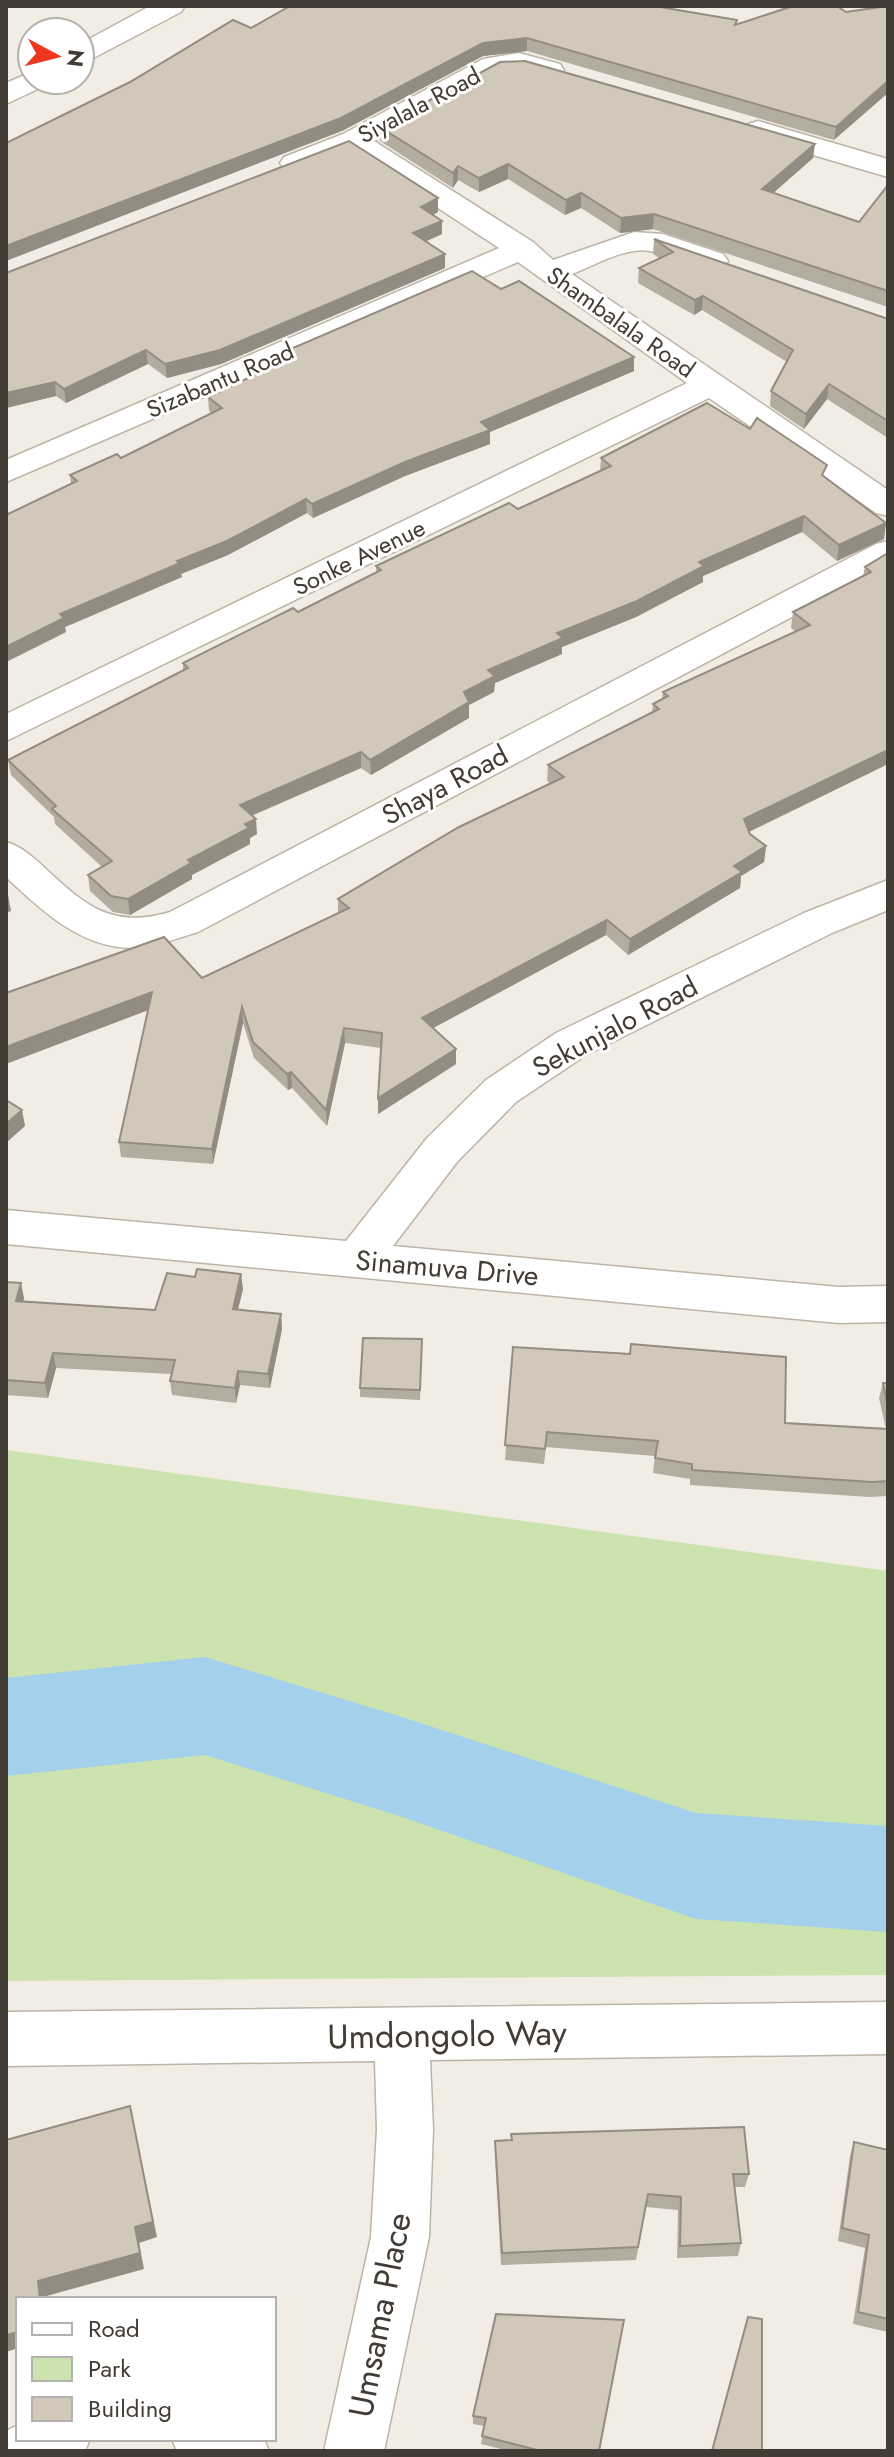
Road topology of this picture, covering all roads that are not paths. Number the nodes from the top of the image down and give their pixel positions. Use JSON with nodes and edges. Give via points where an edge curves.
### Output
{"nodes":[{"id":1,"x":171,"y":6,"type":"edge"},
{"id":2,"x":96,"y":47,"type":"edge"},
{"id":3,"x":571,"y":76,"type":"edge"},
{"id":4,"x":737,"y":124,"type":"edge"},
{"id":5,"x":353,"y":140,"type":"junction"},
{"id":6,"x":888,"y":168,"type":"edge"},
{"id":7,"x":266,"y":174,"type":"edge"},
{"id":8,"x":522,"y":249,"type":"junction"},
{"id":9,"x":737,"y":270,"type":"edge"},
{"id":10,"x":548,"y":272,"type":"junction"},
{"id":11,"x":711,"y":384,"type":"junction"},
{"id":12,"x":6,"y":472,"type":"edge"},
{"id":13,"x":888,"y":506,"type":"edge"},
{"id":14,"x":888,"y":552,"type":"edge"},
{"id":15,"x":6,"y":729,"type":"edge"},
{"id":16,"x":6,"y":855,"type":"edge"},
{"id":17,"x":888,"y":894,"type":"edge"},
{"id":18,"x":6,"y":1227,"type":"edge"},
{"id":19,"x":357,"y":1260,"type":"junction"},
{"id":20,"x":888,"y":1304,"type":"edge"},
{"id":21,"x":888,"y":2028,"type":"edge"},
{"id":22,"x":401,"y":2035,"type":"junction"},
{"id":23,"x":6,"y":2039,"type":"edge"},
{"id":24,"x":55,"y":2441,"type":"edge"},
{"id":25,"x":208,"y":2441,"type":"edge"},
{"id":26,"x":29,"y":2451,"type":"edge"},
{"id":27,"x":239,"y":2451,"type":"edge"},
{"id":28,"x":354,"y":2451,"type":"edge"}],
"edges":[{"from":1,"to":2,"type":"street"},
{"from":3,"to":5,"type":"street","name":"Siyalala Road","via":[[526,63],[493,65]]},
{"from":4,"to":6,"type":"street"},
{"from":5,"to":7,"type":"street","name":"Siyalala Road"},
{"from":5,"to":8,"type":"street","name":"Shambalala Road"},
{"from":8,"to":10,"type":"street","name":"Shambalala Road"},
{"from":8,"to":12,"type":"street","name":"Sizabantu Road"},
{"from":9,"to":10,"type":"street","via":[[668,245],[634,241]]},
{"from":10,"to":11,"type":"street","name":"Shambalala Road"},
{"from":11,"to":13,"type":"street","name":"Shambalala Road"},
{"from":11,"to":15,"type":"street","name":"Sonke Avenue"},
{"from":14,"to":16,"type":"street","name":"Shaya Road","via":[[184,922],[129,934],[90,922],[77,917]]},
{"from":17,"to":19,"type":"street","name":"Sekunjalo Road","via":[[571,1044],[501,1091],[442,1150]]},
{"from":18,"to":19,"type":"street","name":"Sinamuva Drive"},
{"from":19,"to":20,"type":"street","name":"Sinamuva Drive","via":[[839,1305]]},
{"from":21,"to":22,"type":"street","name":"Umdongolo Way"},
{"from":22,"to":23,"type":"street","name":"Umdongolo Way"},
{"from":22,"to":28,"type":"street","name":"Umsama Place","via":[[405,2129],[400,2237]]},
{"from":24,"to":26,"type":"street"},
{"from":25,"to":27,"type":"street"}]}
